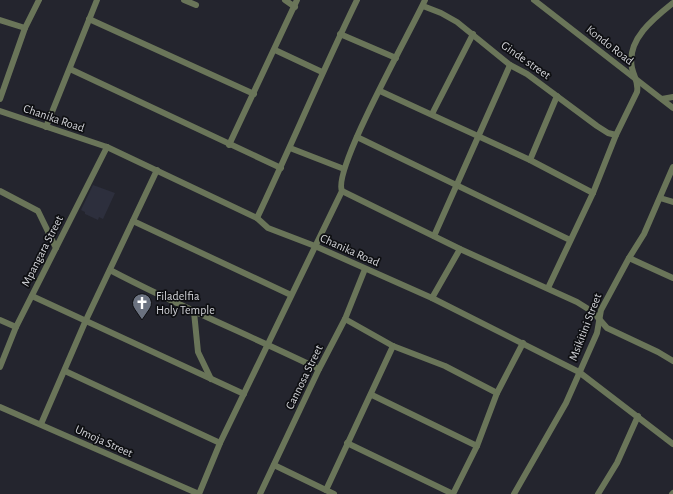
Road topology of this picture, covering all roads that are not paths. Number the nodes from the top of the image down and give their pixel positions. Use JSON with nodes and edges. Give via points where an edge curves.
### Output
{"nodes":[{"id":1,"x":39,"y":0,"type":"edge"},
{"id":2,"x":97,"y":0,"type":"edge"},
{"id":3,"x":184,"y":0,"type":"edge"},
{"id":4,"x":285,"y":0,"type":"edge"},
{"id":5,"x":297,"y":0,"type":"edge"},
{"id":6,"x":357,"y":0,"type":"edge"},
{"id":7,"x":534,"y":0,"type":"edge"},
{"id":8,"x":424,"y":3,"type":"edge"},
{"id":9,"x":673,"y":3,"type":"edge"},
{"id":10,"x":196,"y":5,"type":"dead end"},
{"id":11,"x":295,"y":7,"type":"junction"},
{"id":12,"x":89,"y":19,"type":"junction"},
{"id":13,"x":0,"y":20,"type":"edge"},
{"id":14,"x":25,"y":28,"type":"junction"},
{"id":15,"x":340,"y":34,"type":"junction"},
{"id":16,"x":473,"y":34,"type":"junction"},
{"id":17,"x":275,"y":50,"type":"junction"},
{"id":18,"x":396,"y":58,"type":"junction"},
{"id":19,"x":510,"y":65,"type":"junction"},
{"id":20,"x":70,"y":69,"type":"junction"},
{"id":21,"x":322,"y":72,"type":"junction"},
{"id":22,"x":636,"y":80,"type":"junction"},
{"id":23,"x":380,"y":91,"type":"junction"},
{"id":24,"x":254,"y":94,"type":"junction"},
{"id":25,"x":557,"y":96,"type":"junction"},
{"id":26,"x":673,"y":97,"type":"edge"},
{"id":27,"x":662,"y":98,"type":"junction"},
{"id":28,"x":0,"y":99,"type":"edge"},
{"id":29,"x":673,"y":108,"type":"edge"},
{"id":30,"x":0,"y":111,"type":"edge"},
{"id":31,"x":432,"y":114,"type":"junction"},
{"id":32,"x":46,"y":127,"type":"junction"},
{"id":33,"x":616,"y":135,"type":"junction"},
{"id":34,"x":478,"y":136,"type":"junction"},
{"id":35,"x":357,"y":137,"type":"junction"},
{"id":36,"x":229,"y":145,"type":"junction"},
{"id":37,"x":107,"y":147,"type":"junction"},
{"id":38,"x":290,"y":148,"type":"junction"},
{"id":39,"x":530,"y":160,"type":"junction"},
{"id":40,"x":673,"y":167,"type":"edge"},
{"id":41,"x":281,"y":168,"type":"junction"},
{"id":42,"x":344,"y":169,"type":"junction"},
{"id":43,"x":157,"y":170,"type":"junction"},
{"id":44,"x":455,"y":186,"type":"junction"},
{"id":45,"x":0,"y":191,"type":"edge"},
{"id":46,"x":342,"y":191,"type":"junction"},
{"id":47,"x":593,"y":193,"type":"junction"},
{"id":48,"x":660,"y":198,"type":"junction"},
{"id":49,"x":673,"y":202,"type":"edge"},
{"id":50,"x":257,"y":218,"type":"junction"},
{"id":51,"x":133,"y":221,"type":"junction"},
{"id":52,"x":434,"y":236,"type":"junction"},
{"id":53,"x":570,"y":240,"type":"junction"},
{"id":54,"x":315,"y":246,"type":"junction"},
{"id":55,"x":56,"y":248,"type":"junction"},
{"id":56,"x":460,"y":249,"type":"junction"},
{"id":57,"x":629,"y":258,"type":"junction"},
{"id":58,"x":365,"y":269,"type":"junction"},
{"id":59,"x":110,"y":270,"type":"junction"},
{"id":60,"x":673,"y":278,"type":"edge"},
{"id":61,"x":548,"y":288,"type":"junction"},
{"id":62,"x":292,"y":295,"type":"junction"},
{"id":63,"x":32,"y":296,"type":"junction"},
{"id":64,"x":432,"y":298,"type":"junction"},
{"id":65,"x":194,"y":312,"type":"junction"},
{"id":66,"x":345,"y":319,"type":"junction"},
{"id":67,"x":0,"y":320,"type":"edge"},
{"id":68,"x":86,"y":320,"type":"junction"},
{"id":69,"x":599,"y":320,"type":"junction"},
{"id":70,"x":16,"y":327,"type":"junction"},
{"id":71,"x":523,"y":343,"type":"junction"},
{"id":72,"x":267,"y":344,"type":"junction"},
{"id":73,"x":393,"y":346,"type":"junction"},
{"id":74,"x":673,"y":361,"type":"edge"},
{"id":75,"x":0,"y":367,"type":"edge"},
{"id":76,"x":319,"y":370,"type":"junction"},
{"id":77,"x":65,"y":371,"type":"junction"},
{"id":78,"x":579,"y":372,"type":"junction"},
{"id":79,"x":211,"y":378,"type":"junction"},
{"id":80,"x":497,"y":393,"type":"junction"},
{"id":81,"x":244,"y":394,"type":"junction"},
{"id":82,"x":372,"y":394,"type":"junction"},
{"id":83,"x":0,"y":407,"type":"edge"},
{"id":84,"x":638,"y":416,"type":"junction"},
{"id":85,"x":41,"y":424,"type":"junction"},
{"id":86,"x":220,"y":443,"type":"junction"},
{"id":87,"x":347,"y":444,"type":"junction"},
{"id":88,"x":673,"y":444,"type":"edge"},
{"id":89,"x":477,"y":446,"type":"junction"},
{"id":90,"x":274,"y":465,"type":"junction"},
{"id":91,"x":326,"y":490,"type":"junction"},
{"id":92,"x":199,"y":494,"type":"edge"},
{"id":93,"x":260,"y":494,"type":"edge"},
{"id":94,"x":334,"y":494,"type":"edge"},
{"id":95,"x":453,"y":494,"type":"edge"},
{"id":96,"x":514,"y":494,"type":"edge"},
{"id":97,"x":598,"y":494,"type":"edge"}],
"edges":[{"from":1,"to":14,"type":"street"},
{"from":2,"to":12,"type":"street"},
{"from":3,"to":10,"type":"street"},
{"from":4,"to":11,"type":"street"},
{"from":5,"to":11,"type":"street"},
{"from":6,"to":15,"type":"street"},
{"from":7,"to":22,"type":"street","name":"Kondo Road"},
{"from":8,"to":16,"type":"street","name":"Ginde street"},
{"from":8,"to":18,"type":"street"},
{"from":9,"to":22,"type":"street","via":[[653,19],[634,46],[631,57]]},
{"from":11,"to":17,"type":"street"},
{"from":12,"to":20,"type":"street"},
{"from":12,"to":24,"type":"street"},
{"from":13,"to":14,"type":"street"},
{"from":14,"to":28,"type":"street"},
{"from":15,"to":18,"type":"street"},
{"from":15,"to":21,"type":"street"},
{"from":16,"to":19,"type":"street","name":"Ginde street"},
{"from":16,"to":31,"type":"street"},
{"from":17,"to":21,"type":"street"},
{"from":17,"to":24,"type":"street"},
{"from":18,"to":23,"type":"street"},
{"from":19,"to":25,"type":"street","name":"Ginde street"},
{"from":19,"to":34,"type":"street"},
{"from":20,"to":32,"type":"street"},
{"from":20,"to":36,"type":"street"},
{"from":21,"to":38,"type":"street"},
{"from":22,"to":27,"type":"street","name":"Kondo Road"},
{"from":22,"to":33,"type":"street","via":[[637,92]]},
{"from":23,"to":31,"type":"street"},
{"from":23,"to":35,"type":"street"},
{"from":24,"to":36,"type":"street"},
{"from":25,"to":33,"type":"street","name":"Ginde street","via":[[603,130]]},
{"from":25,"to":39,"type":"street"},
{"from":26,"to":27,"type":"street"},
{"from":27,"to":29,"type":"street","name":"Kondo Road"},
{"from":30,"to":32,"type":"street","name":"Chanika Road"},
{"from":31,"to":34,"type":"street"},
{"from":32,"to":37,"type":"street","name":"Chanika Road"},
{"from":33,"to":47,"type":"street"},
{"from":34,"to":39,"type":"street"},
{"from":34,"to":44,"type":"street"},
{"from":35,"to":42,"type":"street"},
{"from":35,"to":44,"type":"street"},
{"from":36,"to":41,"type":"street"},
{"from":37,"to":43,"type":"street","name":"Chanika Road"},
{"from":37,"to":55,"type":"street","name":"Mpangara Street"},
{"from":38,"to":41,"type":"street"},
{"from":38,"to":42,"type":"street"},
{"from":39,"to":47,"type":"street"},
{"from":40,"to":48,"type":"street","name":"Msikitini Street"},
{"from":41,"to":50,"type":"street"},
{"from":42,"to":46,"type":"street","via":[[340,185]]},
{"from":43,"to":50,"type":"street","name":"Chanika Road"},
{"from":43,"to":51,"type":"street"},
{"from":44,"to":52,"type":"street"},
{"from":44,"to":53,"type":"street"},
{"from":45,"to":55,"type":"street","via":[[38,211]]},
{"from":46,"to":52,"type":"street"},
{"from":46,"to":54,"type":"street"},
{"from":47,"to":53,"type":"street"},
{"from":48,"to":49,"type":"street"},
{"from":48,"to":57,"type":"street","name":"Msikitini Street","via":[[644,234]]},
{"from":50,"to":54,"type":"street","name":"Chanika Road","via":[[268,228]]},
{"from":51,"to":59,"type":"street"},
{"from":51,"to":62,"type":"street"},
{"from":52,"to":56,"type":"street"},
{"from":53,"to":61,"type":"street"},
{"from":54,"to":58,"type":"street","name":"Chanika Road"},
{"from":54,"to":62,"type":"street"},
{"from":55,"to":63,"type":"street","name":"Mpangara Street"},
{"from":56,"to":61,"type":"street"},
{"from":56,"to":64,"type":"street"},
{"from":57,"to":60,"type":"street"},
{"from":57,"to":69,"type":"street","name":"Msikitini Street","via":[[601,310]]},
{"from":58,"to":64,"type":"street","name":"Chanika Road"},
{"from":58,"to":66,"type":"street","name":"Cannosa Street"},
{"from":59,"to":65,"type":"street"},
{"from":59,"to":68,"type":"street"},
{"from":61,"to":69,"type":"street","via":[[593,312]]},
{"from":62,"to":72,"type":"street"},
{"from":63,"to":68,"type":"street"},
{"from":63,"to":70,"type":"street","name":"Mpangara Street"},
{"from":64,"to":71,"type":"street","name":"Chanika Road"},
{"from":65,"to":72,"type":"street"},
{"from":65,"to":79,"type":"street","via":[[198,352]]},
{"from":66,"to":73,"type":"street"},
{"from":66,"to":76,"type":"street","name":"Cannosa Street"},
{"from":67,"to":70,"type":"street"},
{"from":68,"to":77,"type":"street"},
{"from":68,"to":79,"type":"street"},
{"from":69,"to":74,"type":"street","via":[[608,328]]},
{"from":69,"to":78,"type":"street","name":"Msikitini Street","via":[[597,333]]},
{"from":70,"to":75,"type":"street","name":"Mpangara Street"},
{"from":71,"to":78,"type":"street","name":"Chanika Road"},
{"from":71,"to":80,"type":"street"},
{"from":72,"to":76,"type":"street"},
{"from":72,"to":81,"type":"street"},
{"from":73,"to":80,"type":"street","via":[[445,366]]},
{"from":73,"to":82,"type":"street"},
{"from":76,"to":90,"type":"street","name":"Cannosa Street"},
{"from":77,"to":85,"type":"street"},
{"from":77,"to":86,"type":"street"},
{"from":78,"to":84,"type":"street","name":"Chanika Road"},
{"from":78,"to":96,"type":"street","name":"Msikitini Street","via":[[566,403]]},
{"from":79,"to":81,"type":"street"},
{"from":80,"to":89,"type":"street"},
{"from":81,"to":86,"type":"street"},
{"from":82,"to":87,"type":"street"},
{"from":82,"to":89,"type":"street"},
{"from":83,"to":85,"type":"street","name":"Umoja Street"},
{"from":84,"to":88,"type":"street","name":"Chanika Road"},
{"from":84,"to":97,"type":"street","via":[[617,463]]},
{"from":85,"to":92,"type":"street","name":"Umoja Street"},
{"from":86,"to":92,"type":"street"},
{"from":87,"to":91,"type":"street"},
{"from":87,"to":95,"type":"street"},
{"from":89,"to":95,"type":"street"},
{"from":90,"to":91,"type":"street"},
{"from":90,"to":93,"type":"street","name":"Cannosa Street"},
{"from":91,"to":94,"type":"street"}]}
